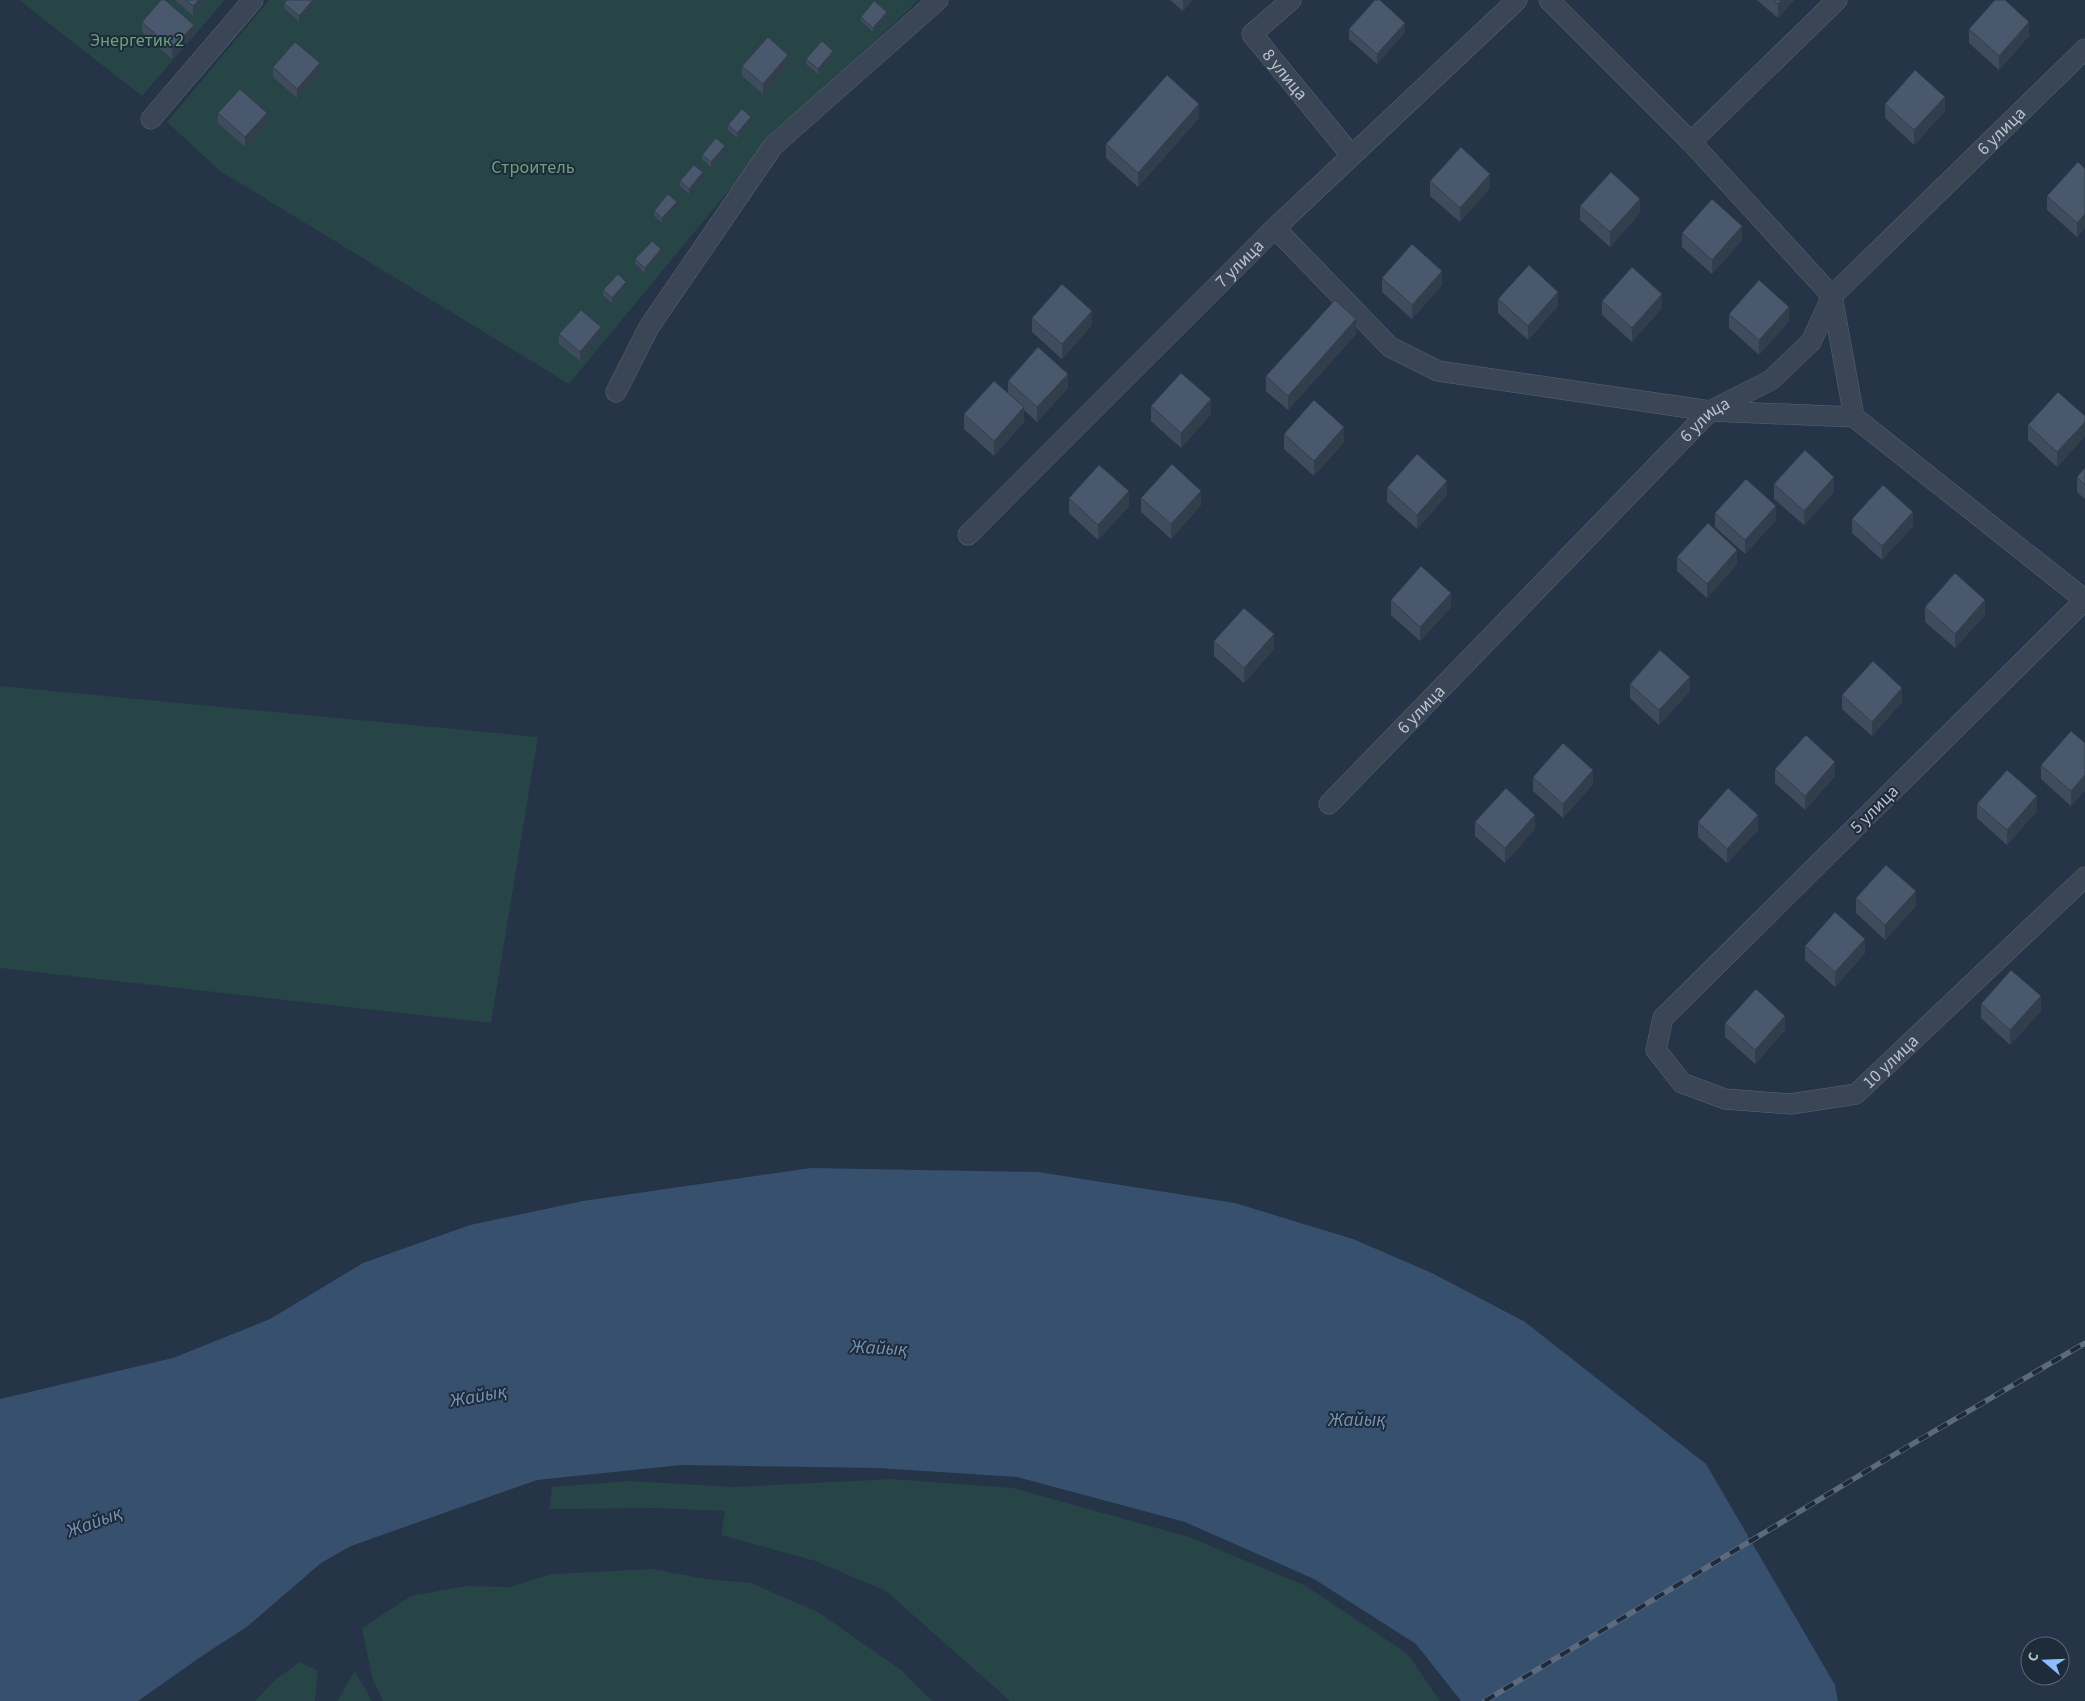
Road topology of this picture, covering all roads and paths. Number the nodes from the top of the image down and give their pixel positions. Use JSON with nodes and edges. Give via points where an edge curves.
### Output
{"nodes":[{"id":1,"x":253,"y":0,"type":"edge"},
{"id":2,"x":938,"y":0,"type":"edge"},
{"id":3,"x":1290,"y":0,"type":"edge"},
{"id":4,"x":1517,"y":0,"type":"edge"},
{"id":5,"x":1549,"y":0,"type":"edge"},
{"id":6,"x":1837,"y":0,"type":"edge"},
{"id":7,"x":2085,"y":49,"type":"edge"},
{"id":8,"x":151,"y":119,"type":"dead end"},
{"id":9,"x":1691,"y":142,"type":"junction"},
{"id":10,"x":1351,"y":155,"type":"junction"},
{"id":11,"x":1275,"y":228,"type":"junction"},
{"id":12,"x":1832,"y":296,"type":"junction"},
{"id":13,"x":616,"y":392,"type":"dead end"},
{"id":14,"x":1710,"y":411,"type":"junction"},
{"id":15,"x":1854,"y":417,"type":"junction"},
{"id":16,"x":968,"y":535,"type":"dead end"},
{"id":17,"x":2085,"y":600,"type":"edge"},
{"id":18,"x":1329,"y":804,"type":"dead end"},
{"id":19,"x":2085,"y":877,"type":"edge"},
{"id":20,"x":1663,"y":1018,"type":"joint"}],
"edges":[{"from":1,"to":8,"type":"street"},
{"from":2,"to":13,"type":"street","via":[[773,146],[650,326]]},
{"from":3,"to":10,"type":"street","name":"8 улица","via":[[1252,34]]},
{"from":4,"to":10,"type":"street","name":"7 улица"},
{"from":5,"to":9,"type":"street"},
{"from":6,"to":9,"type":"street"},
{"from":7,"to":12,"type":"street","name":"6 улица"},
{"from":9,"to":12,"type":"street"},
{"from":10,"to":11,"type":"street","name":"7 улица"},
{"from":11,"to":14,"type":"street","via":[[1390,347],[1438,371]]},
{"from":11,"to":16,"type":"street","name":"7 улица"},
{"from":12,"to":14,"type":"street","name":"6 улица","via":[[1811,342],[1771,380]]},
{"from":12,"to":15,"type":"street"},
{"from":14,"to":15,"type":"street"},
{"from":14,"to":18,"type":"street","name":"6 улица"},
{"from":15,"to":17,"type":"street"},
{"from":17,"to":20,"type":"street","name":"5 улица"},
{"from":19,"to":20,"type":"street","name":"10 улица","via":[[1856,1094],[1791,1104],[1725,1099],[1682,1083],[1656,1050]]}]}
